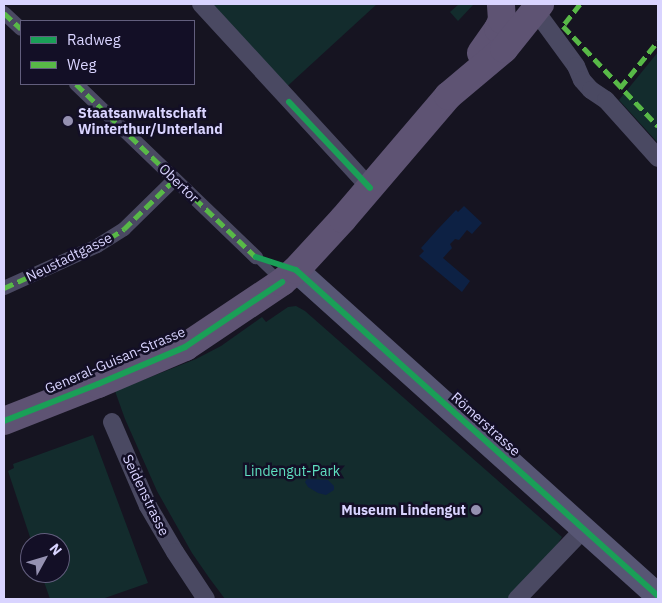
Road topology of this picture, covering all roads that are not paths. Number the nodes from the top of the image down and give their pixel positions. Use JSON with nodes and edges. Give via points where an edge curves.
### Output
{"nodes":[{"id":1,"x":202,"y":4,"type":"edge"},
{"id":2,"x":501,"y":4,"type":"edge"},
{"id":3,"x":535,"y":6,"type":"edge"},
{"id":4,"x":4,"y":13,"type":"edge"},
{"id":5,"x":20,"y":28,"type":"edge"},
{"id":6,"x":77,"y":85,"type":"edge"},
{"id":7,"x":448,"y":96,"type":"junction"},
{"id":8,"x":658,"y":158,"type":"edge"},
{"id":9,"x":175,"y":179,"type":"junction"},
{"id":10,"x":370,"y":188,"type":"junction"},
{"id":11,"x":256,"y":257,"type":"joint"},
{"id":12,"x":289,"y":276,"type":"junction"},
{"id":13,"x":4,"y":288,"type":"edge"},
{"id":14,"x":4,"y":421,"type":"edge"},
{"id":15,"x":112,"y":422,"type":"dead end"},
{"id":16,"x":584,"y":529,"type":"junction"},
{"id":17,"x":658,"y":596,"type":"edge"},
{"id":18,"x":206,"y":599,"type":"edge"},
{"id":19,"x":518,"y":599,"type":"edge"}],
"edges":[{"from":1,"to":10,"type":"street"},
{"from":2,"to":7,"type":"main road","via":[[502,20],[498,29]]},
{"from":3,"to":7,"type":"main road","name":"General-Guisan-Strasse","via":[[504,49]]},
{"from":3,"to":8,"type":"street","via":[[582,80],[606,100]]},
{"from":4,"to":5,"type":"street"},
{"from":6,"to":9,"type":"street","name":"Obertor"},
{"from":7,"to":10,"type":"main road","name":"General-Guisan-Strasse"},
{"from":9,"to":11,"type":"street","name":"Obertor"},
{"from":9,"to":13,"type":"street","name":"Neustadtgasse","via":[[124,229],[104,242]]},
{"from":10,"to":12,"type":"main road","name":"General-Guisan-Strasse"},
{"from":11,"to":12,"type":"lane","name":"Obertor"},
{"from":12,"to":14,"type":"main road","name":"General-Guisan-Strasse","via":[[184,347]]},
{"from":12,"to":16,"type":"main road","name":"Römerstrasse"},
{"from":15,"to":18,"type":"street","name":"Seidenstrasse","via":[[148,506]]},
{"from":16,"to":17,"type":"main road","name":"Römerstrasse"},
{"from":16,"to":19,"type":"street"}]}
